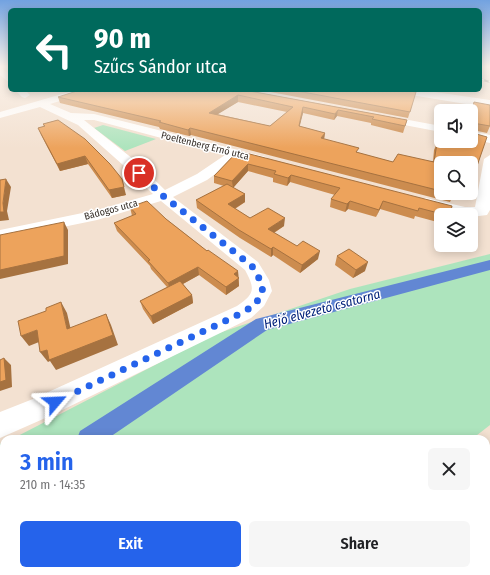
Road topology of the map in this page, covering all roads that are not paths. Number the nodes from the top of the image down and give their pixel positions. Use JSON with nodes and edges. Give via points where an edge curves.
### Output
{"nodes":[{"id":1,"x":72,"y":94,"type":"edge"},
{"id":2,"x":424,"y":94,"type":"edge"},
{"id":3,"x":40,"y":103,"type":"junction"},
{"id":4,"x":490,"y":104,"type":"edge"},
{"id":5,"x":0,"y":115,"type":"edge"},
{"id":6,"x":67,"y":116,"type":"junction"},
{"id":7,"x":370,"y":116,"type":"edge"},
{"id":8,"x":434,"y":128,"type":"edge"},
{"id":9,"x":478,"y":136,"type":"edge"},
{"id":10,"x":490,"y":138,"type":"edge"},
{"id":11,"x":235,"y":153,"type":"junction"},
{"id":12,"x":490,"y":159,"type":"edge"},
{"id":13,"x":274,"y":163,"type":"edge"},
{"id":14,"x":162,"y":195,"type":"junction"},
{"id":15,"x":411,"y":198,"type":"edge"},
{"id":16,"x":0,"y":235,"type":"edge"},
{"id":17,"x":0,"y":425,"type":"edge"}],
"edges":[{"from":1,"to":3,"type":"street"},
{"from":2,"to":4,"type":"main road"},
{"from":3,"to":5,"type":"street"},
{"from":3,"to":6,"type":"street"},
{"from":6,"to":11,"type":"street","name":"Poeltenberg Ernő utca","via":[[94,117]]},
{"from":6,"to":14,"type":"street","via":[[93,132]]},
{"from":7,"to":8,"type":"street"},
{"from":9,"to":10,"type":"street"},
{"from":11,"to":13,"type":"street","name":"Poeltenberg Ernő utca"},
{"from":11,"to":14,"type":"street","name":"Bádogos utca","via":[[191,184]]},
{"from":12,"to":15,"type":"street","via":[[482,212],[465,212]]},
{"from":14,"to":16,"type":"street","name":"Bádogos utca","via":[[100,214]]},
{"from":14,"to":17,"type":"street","via":[[252,266],[262,282],[264,292],[259,301],[244,312],[42,408]]}]}
